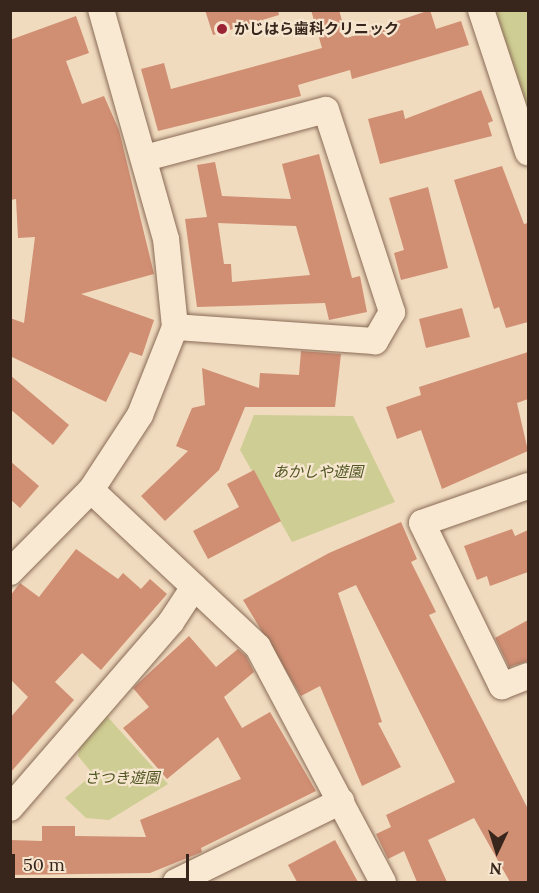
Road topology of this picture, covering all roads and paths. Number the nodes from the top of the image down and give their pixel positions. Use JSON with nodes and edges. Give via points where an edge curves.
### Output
{"nodes":[{"id":1,"x":101,"y":10,"type":"edge"},
{"id":2,"x":481,"y":10,"type":"edge"},
{"id":3,"x":528,"y":152,"type":"edge"},
{"id":4,"x":145,"y":158,"type":"junction"},
{"id":5,"x":175,"y":327,"type":"junction"},
{"id":6,"x":528,"y":486,"type":"edge"},
{"id":7,"x":91,"y":490,"type":"junction"},
{"id":8,"x":10,"y":572,"type":"edge"},
{"id":9,"x":194,"y":587,"type":"junction"},
{"id":10,"x":528,"y":676,"type":"edge"},
{"id":11,"x":341,"y":801,"type":"junction"},
{"id":12,"x":10,"y":808,"type":"edge"},
{"id":13,"x":176,"y":882,"type":"edge"},
{"id":14,"x":383,"y":882,"type":"edge"}],
"edges":[{"from":1,"to":4,"type":"street"},
{"from":2,"to":3,"type":"street"},
{"from":4,"to":5,"type":"street","via":[[166,239]]},
{"from":4,"to":5,"type":"street","via":[[326,110],[392,312],[375,341]]},
{"from":5,"to":7,"type":"street","via":[[141,415]]},
{"from":6,"to":10,"type":"street","via":[[422,523],[502,686]]},
{"from":7,"to":8,"type":"street"},
{"from":7,"to":9,"type":"street"},
{"from":9,"to":11,"type":"street","via":[[258,647]]},
{"from":9,"to":12,"type":"street","via":[[171,622]]},
{"from":11,"to":13,"type":"street"},
{"from":11,"to":14,"type":"street"}]}
